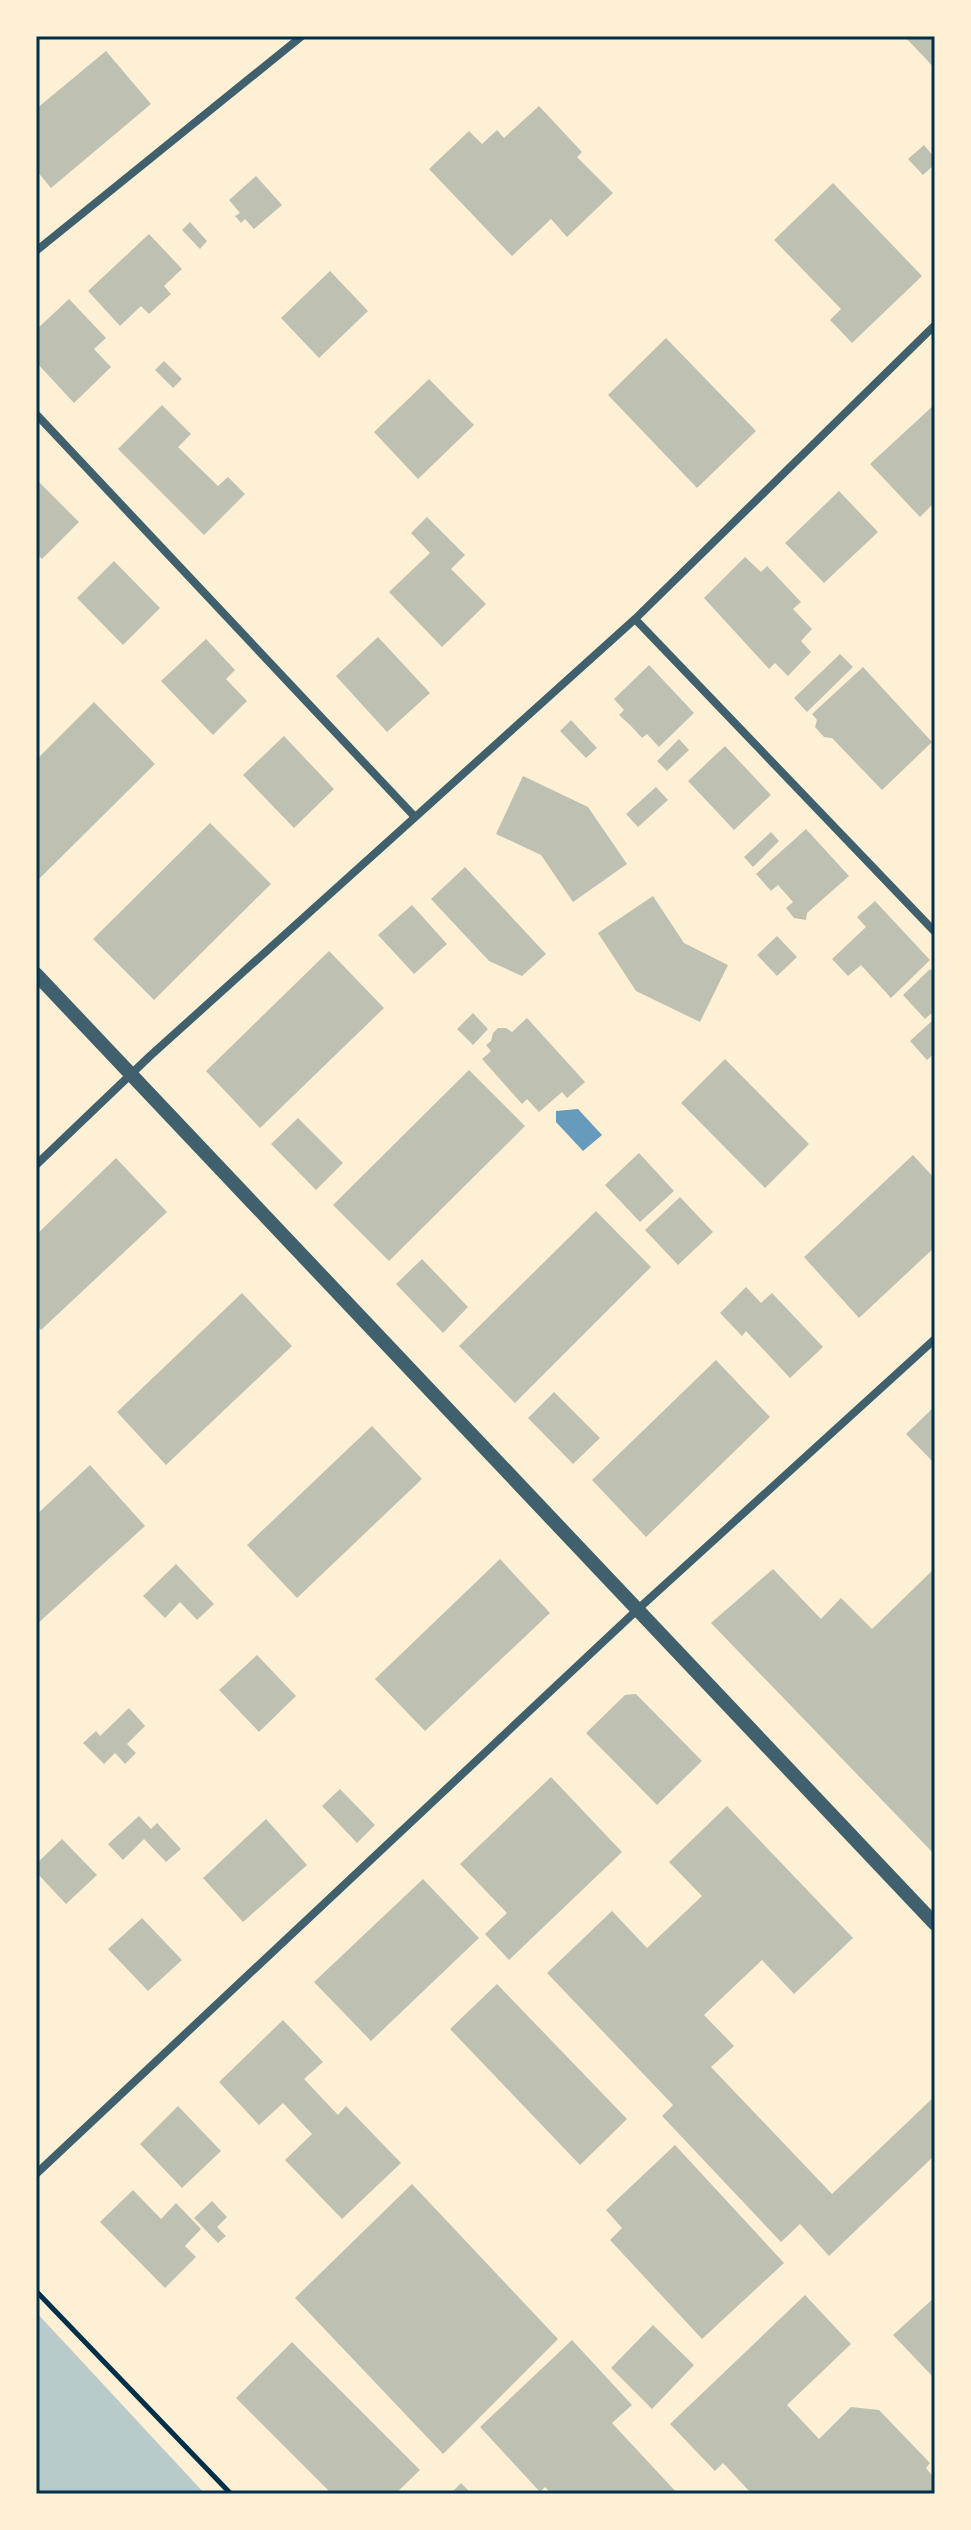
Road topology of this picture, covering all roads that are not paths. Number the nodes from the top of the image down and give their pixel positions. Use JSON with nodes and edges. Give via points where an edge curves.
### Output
{"nodes":[{"id":1,"x":302,"y":36,"type":"edge"},
{"id":2,"x":36,"y":251,"type":"edge"},
{"id":3,"x":935,"y":325,"type":"edge"},
{"id":4,"x":36,"y":414,"type":"edge"},
{"id":5,"x":635,"y":619,"type":"junction"},
{"id":6,"x":415,"y":817,"type":"junction"},
{"id":7,"x":935,"y":932,"type":"edge"},
{"id":8,"x":36,"y":974,"type":"edge"},
{"id":9,"x":132,"y":1074,"type":"junction"},
{"id":10,"x":36,"y":1165,"type":"edge"},
{"id":11,"x":935,"y":1339,"type":"edge"},
{"id":12,"x":637,"y":1610,"type":"junction"},
{"id":13,"x":935,"y":1924,"type":"edge"},
{"id":14,"x":36,"y":2174,"type":"edge"}],
"edges":[{"from":1,"to":2,"type":"street"},
{"from":3,"to":5,"type":"street"},
{"from":4,"to":6,"type":"street"},
{"from":5,"to":6,"type":"street"},
{"from":5,"to":7,"type":"street"},
{"from":6,"to":9,"type":"street"},
{"from":8,"to":9,"type":"street"},
{"from":9,"to":10,"type":"street"},
{"from":9,"to":12,"type":"street"},
{"from":11,"to":12,"type":"street"},
{"from":12,"to":13,"type":"street"},
{"from":12,"to":14,"type":"street"}]}
